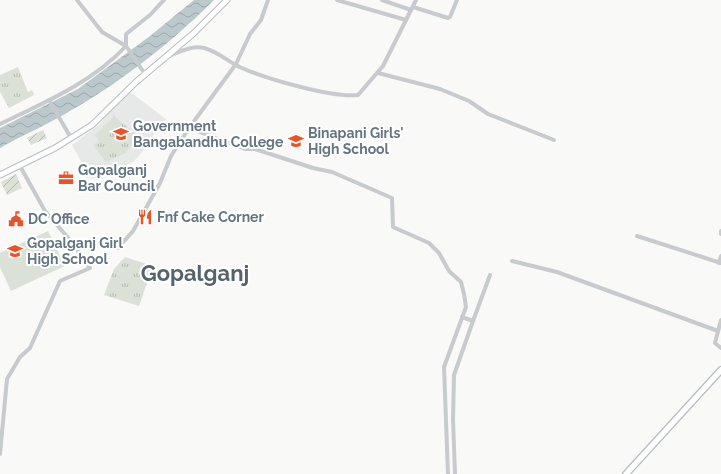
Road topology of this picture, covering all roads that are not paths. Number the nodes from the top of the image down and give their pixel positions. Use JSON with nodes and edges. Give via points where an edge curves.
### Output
{"nodes":[{"id":1,"x":77,"y":0,"type":"edge"},
{"id":2,"x":164,"y":0,"type":"edge"},
{"id":3,"x":227,"y":0,"type":"edge"},
{"id":4,"x":268,"y":0,"type":"edge"},
{"id":5,"x":337,"y":0,"type":"edge"},
{"id":6,"x":382,"y":0,"type":"edge"},
{"id":7,"x":416,"y":0,"type":"edge"},
{"id":8,"x":457,"y":0,"type":"edge"},
{"id":9,"x":412,"y":9,"type":"junction"},
{"id":10,"x":406,"y":20,"type":"junction"},
{"id":11,"x":127,"y":47,"type":"junction"},
{"id":12,"x":164,"y":58,"type":"junction"},
{"id":13,"x":236,"y":64,"type":"junction"},
{"id":14,"x":378,"y":73,"type":"junction"},
{"id":15,"x":145,"y":74,"type":"junction"},
{"id":16,"x":49,"y":100,"type":"junction"},
{"id":17,"x":0,"y":124,"type":"edge"},
{"id":18,"x":189,"y":128,"type":"junction"},
{"id":19,"x":70,"y":138,"type":"junction"},
{"id":20,"x":554,"y":140,"type":"dead end"},
{"id":21,"x":20,"y":166,"type":"junction"},
{"id":22,"x":0,"y":175,"type":"edge"},
{"id":23,"x":637,"y":236,"type":"dead end"},
{"id":24,"x":118,"y":248,"type":"dead end"},
{"id":25,"x":721,"y":256,"type":"edge"},
{"id":26,"x":512,"y":261,"type":"dead end"},
{"id":27,"x":720,"y":263,"type":"edge"},
{"id":28,"x":490,"y":275,"type":"dead end"},
{"id":29,"x":463,"y":317,"type":"junction"},
{"id":30,"x":472,"y":320,"type":"junction"},
{"id":31,"x":721,"y":320,"type":"edge"},
{"id":32,"x":718,"y":331,"type":"junction"},
{"id":33,"x":721,"y":348,"type":"edge"},
{"id":34,"x":721,"y":370,"type":"edge"},
{"id":35,"x":0,"y":454,"type":"edge"},
{"id":36,"x":448,"y":474,"type":"edge"},
{"id":37,"x":455,"y":474,"type":"edge"},
{"id":38,"x":626,"y":474,"type":"edge"}],
"edges":[{"from":1,"to":11,"type":"street","via":[[102,32]]},
{"from":2,"to":11,"type":"street","via":[[126,34]]},
{"from":3,"to":12,"type":"main road"},
{"from":4,"to":13,"type":"street","via":[[261,20],[250,34]]},
{"from":5,"to":10,"type":"street"},
{"from":6,"to":9,"type":"street"},
{"from":7,"to":9,"type":"street"},
{"from":8,"to":9,"type":"street","via":[[448,18]]},
{"from":9,"to":10,"type":"street"},
{"from":10,"to":14,"type":"street"},
{"from":11,"to":15,"type":"street"},
{"from":11,"to":16,"type":"street","via":[[107,64]]},
{"from":12,"to":13,"type":"street","via":[[188,49],[204,48]]},
{"from":12,"to":15,"type":"main road"},
{"from":13,"to":14,"type":"street","via":[[282,82],[349,95],[361,93]]},
{"from":13,"to":18,"type":"street"},
{"from":14,"to":20,"type":"street","via":[[440,88],[469,101],[488,114]]},
{"from":15,"to":19,"type":"main road","via":[[92,125]]},
{"from":16,"to":17,"type":"street"},
{"from":16,"to":19,"type":"street"},
{"from":18,"to":24,"type":"street","via":[[133,231]]},
{"from":18,"to":29,"type":"street","via":[[245,148],[332,172],[392,198],[393,227],[429,244],[439,254],[449,271],[461,282],[466,307]]},
{"from":19,"to":21,"type":"main road"},
{"from":21,"to":22,"type":"main road"},
{"from":21,"to":35,"type":"street","via":[[44,211],[70,240],[90,268],[60,280],[30,348],[20,357],[7,379]]},
{"from":23,"to":27,"type":"street"},
{"from":25,"to":27,"type":"street"},
{"from":26,"to":32,"type":"street","via":[[557,272]]},
{"from":28,"to":30,"type":"street"},
{"from":29,"to":30,"type":"street"},
{"from":29,"to":36,"type":"street","via":[[444,367]]},
{"from":30,"to":37,"type":"street","via":[[454,374]]},
{"from":31,"to":32,"type":"street"},
{"from":32,"to":33,"type":"street","via":[[715,343]]},
{"from":34,"to":38,"type":"highway"}]}
